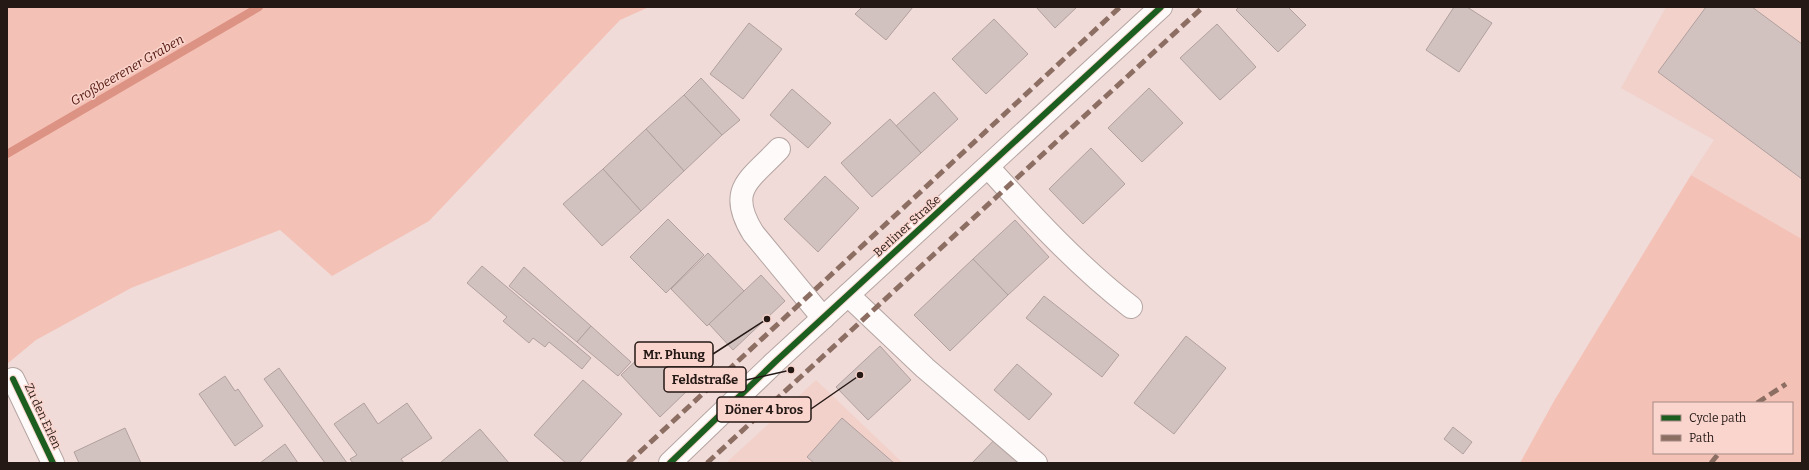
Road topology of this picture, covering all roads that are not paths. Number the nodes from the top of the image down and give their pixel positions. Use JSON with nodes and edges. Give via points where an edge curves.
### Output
{"nodes":[{"id":1,"x":1161,"y":7,"type":"edge"},
{"id":2,"x":778,"y":149,"type":"dead end"},
{"id":3,"x":988,"y":166,"type":"junction"},
{"id":4,"x":848,"y":295,"type":"junction"},
{"id":5,"x":1131,"y":307,"type":"dead end"},
{"id":6,"x":823,"y":318,"type":"junction"},
{"id":7,"x":13,"y":378,"type":"dead end"},
{"id":8,"x":53,"y":463,"type":"edge"},
{"id":9,"x":670,"y":463,"type":"edge"},
{"id":10,"x":1036,"y":463,"type":"edge"}],
"edges":[{"from":1,"to":3,"type":"street","name":"Berliner Straße"},
{"from":2,"to":6,"type":"street","via":[[744,186],[740,205],[745,221],[753,233]]},
{"from":3,"to":4,"type":"street","name":"Berliner Straße"},
{"from":3,"to":5,"type":"street","via":[[1032,216],[1109,290]]},
{"from":4,"to":6,"type":"street","name":"Berliner Straße"},
{"from":4,"to":10,"type":"street","via":[[925,368]]},
{"from":6,"to":9,"type":"street","name":"Berliner Straße"},
{"from":7,"to":8,"type":"street","name":"Zu den Erlen"}]}
